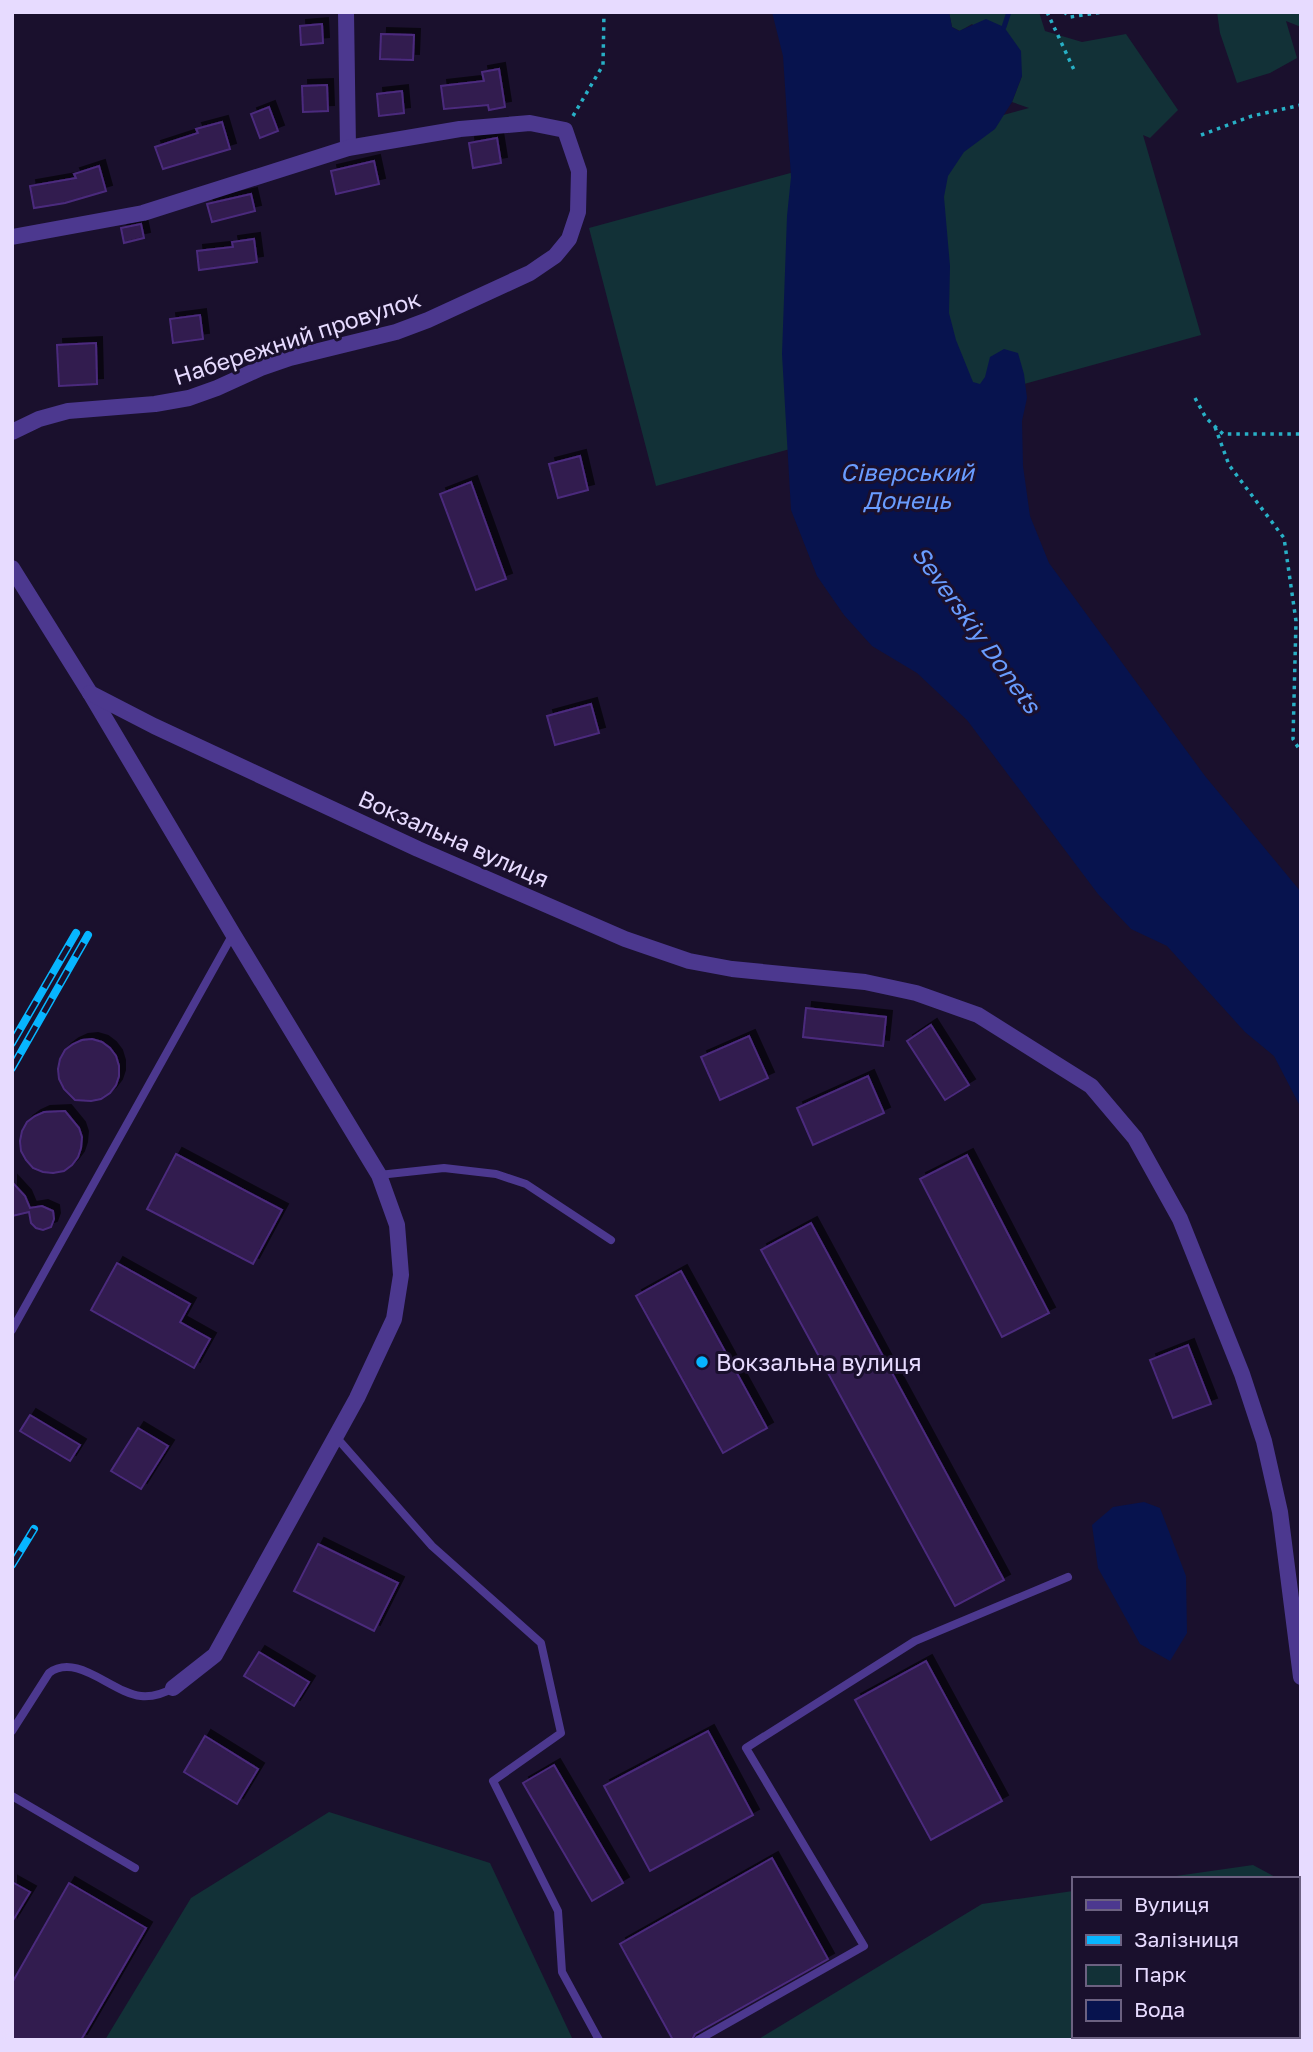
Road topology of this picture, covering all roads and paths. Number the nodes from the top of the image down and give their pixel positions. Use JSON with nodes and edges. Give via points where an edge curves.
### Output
{"nodes":[{"id":1,"x":346,"y":12,"type":"edge"},
{"id":2,"x":604,"y":12,"type":"edge"},
{"id":3,"x":1047,"y":12,"type":"edge"},
{"id":4,"x":1064,"y":12,"type":"edge"},
{"id":5,"x":1103,"y":12,"type":"edge"},
{"id":6,"x":1075,"y":72,"type":"dead end"},
{"id":7,"x":1301,"y":105,"type":"edge"},
{"id":8,"x":565,"y":130,"type":"junction"},
{"id":9,"x":1200,"y":135,"type":"dead end"},
{"id":10,"x":348,"y":148,"type":"junction"},
{"id":11,"x":12,"y":237,"type":"edge"},
{"id":12,"x":1195,"y":398,"type":"dead end"},
{"id":13,"x":1215,"y":426,"type":"junction"},
{"id":14,"x":12,"y":432,"type":"edge"},
{"id":15,"x":1301,"y":434,"type":"edge"},
{"id":16,"x":12,"y":568,"type":"edge"},
{"id":17,"x":90,"y":693,"type":"junction"},
{"id":18,"x":1301,"y":752,"type":"edge"},
{"id":19,"x":233,"y":934,"type":"junction"},
{"id":20,"x":379,"y":1175,"type":"junction"},
{"id":21,"x":611,"y":1240,"type":"dead end"},
{"id":22,"x":12,"y":1330,"type":"edge"},
{"id":23,"x":336,"y":1437,"type":"junction"},
{"id":24,"x":1068,"y":1577,"type":"dead end"},
{"id":25,"x":1301,"y":1677,"type":"edge"},
{"id":26,"x":173,"y":1689,"type":"joint"},
{"id":27,"x":12,"y":1731,"type":"edge"},
{"id":28,"x":12,"y":1796,"type":"edge"},
{"id":29,"x":135,"y":1868,"type":"dead end"},
{"id":30,"x":599,"y":2040,"type":"edge"},
{"id":31,"x":698,"y":2040,"type":"edge"}],
"edges":[{"from":1,"to":10,"type":"street"},
{"from":2,"to":8,"type":"path","via":[[603,65]]},
{"from":3,"to":6,"type":"path"},
{"from":4,"to":5,"type":"path","via":[[1070,17]]},
{"from":7,"to":9,"type":"path"},
{"from":8,"to":10,"type":"street","via":[[530,123],[460,129]]},
{"from":8,"to":14,"type":"street","name":"Набережний провулок","via":[[579,171],[578,212],[569,239],[555,256],[530,272],[396,332],[290,358],[189,398],[68,411]]},
{"from":10,"to":11,"type":"street","via":[[143,213]]},
{"from":12,"to":13,"type":"path"},
{"from":13,"to":15,"type":"path","via":[[1223,434]]},
{"from":13,"to":18,"type":"path","via":[[1229,465],[1284,538],[1296,621],[1293,739]]},
{"from":16,"to":17,"type":"street"},
{"from":17,"to":19,"type":"street"},
{"from":17,"to":25,"type":"street","name":"Вокзальна вулиця","via":[[406,843],[625,939],[690,961],[733,969],[903,990],[978,1015],[1091,1086],[1135,1138],[1180,1219],[1242,1374],[1280,1512]]},
{"from":19,"to":20,"type":"street"},
{"from":19,"to":22,"type":"lane"},
{"from":20,"to":21,"type":"lane","via":[[444,1168],[496,1174],[526,1184]]},
{"from":20,"to":23,"type":"street","via":[[397,1225],[401,1275],[394,1320]]},
{"from":23,"to":26,"type":"street","via":[[215,1655]]},
{"from":23,"to":30,"type":"lane","via":[[432,1546],[541,1643],[561,1732],[493,1781],[558,1911],[562,1972]]},
{"from":24,"to":31,"type":"lane","via":[[915,1641],[746,1748],[864,1946]]},
{"from":26,"to":27,"type":"lane","via":[[141,1696],[75,1667],[56,1668]]},
{"from":28,"to":29,"type":"lane"}]}
